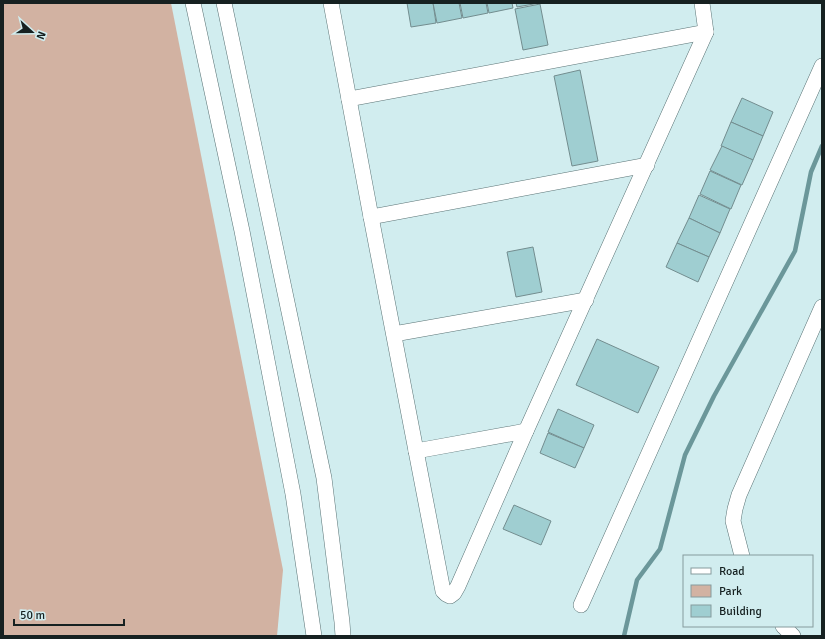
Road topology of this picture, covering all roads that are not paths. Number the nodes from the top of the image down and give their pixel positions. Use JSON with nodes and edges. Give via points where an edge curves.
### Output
{"nodes":[{"id":1,"x":193,"y":3,"type":"edge"},
{"id":2,"x":224,"y":3,"type":"edge"},
{"id":3,"x":331,"y":3,"type":"edge"},
{"id":4,"x":702,"y":3,"type":"edge"},
{"id":5,"x":706,"y":32,"type":"junction"},
{"id":6,"x":822,"y":66,"type":"edge"},
{"id":7,"x":349,"y":100,"type":"junction"},
{"id":8,"x":646,"y":165,"type":"junction"},
{"id":9,"x":371,"y":217,"type":"junction"},
{"id":10,"x":586,"y":300,"type":"junction"},
{"id":11,"x":822,"y":307,"type":"edge"},
{"id":12,"x":394,"y":334,"type":"junction"},
{"id":13,"x":526,"y":431,"type":"junction"},
{"id":14,"x":416,"y":451,"type":"junction"},
{"id":15,"x":742,"y":555,"type":"edge"},
{"id":16,"x":581,"y":605,"type":"dead end"},
{"id":17,"x":785,"y":627,"type":"edge"},
{"id":18,"x":314,"y":636,"type":"edge"},
{"id":19,"x":343,"y":636,"type":"edge"},
{"id":20,"x":793,"y":636,"type":"edge"}],
"edges":[{"from":1,"to":18,"type":"street","via":[[293,494]]},
{"from":2,"to":19,"type":"street","via":[[324,478]]},
{"from":3,"to":7,"type":"street"},
{"from":4,"to":5,"type":"street"},
{"from":5,"to":7,"type":"street"},
{"from":5,"to":8,"type":"street"},
{"from":6,"to":16,"type":"street"},
{"from":7,"to":9,"type":"street"},
{"from":8,"to":9,"type":"street"},
{"from":8,"to":10,"type":"street"},
{"from":9,"to":12,"type":"street"},
{"from":10,"to":12,"type":"street"},
{"from":10,"to":13,"type":"street"},
{"from":11,"to":15,"type":"street","via":[[739,495],[733,521]]},
{"from":12,"to":14,"type":"street"},
{"from":13,"to":14,"type":"street"},
{"from":13,"to":14,"type":"street","via":[[458,586],[450,596],[444,591]]},
{"from":17,"to":20,"type":"street"}]}
